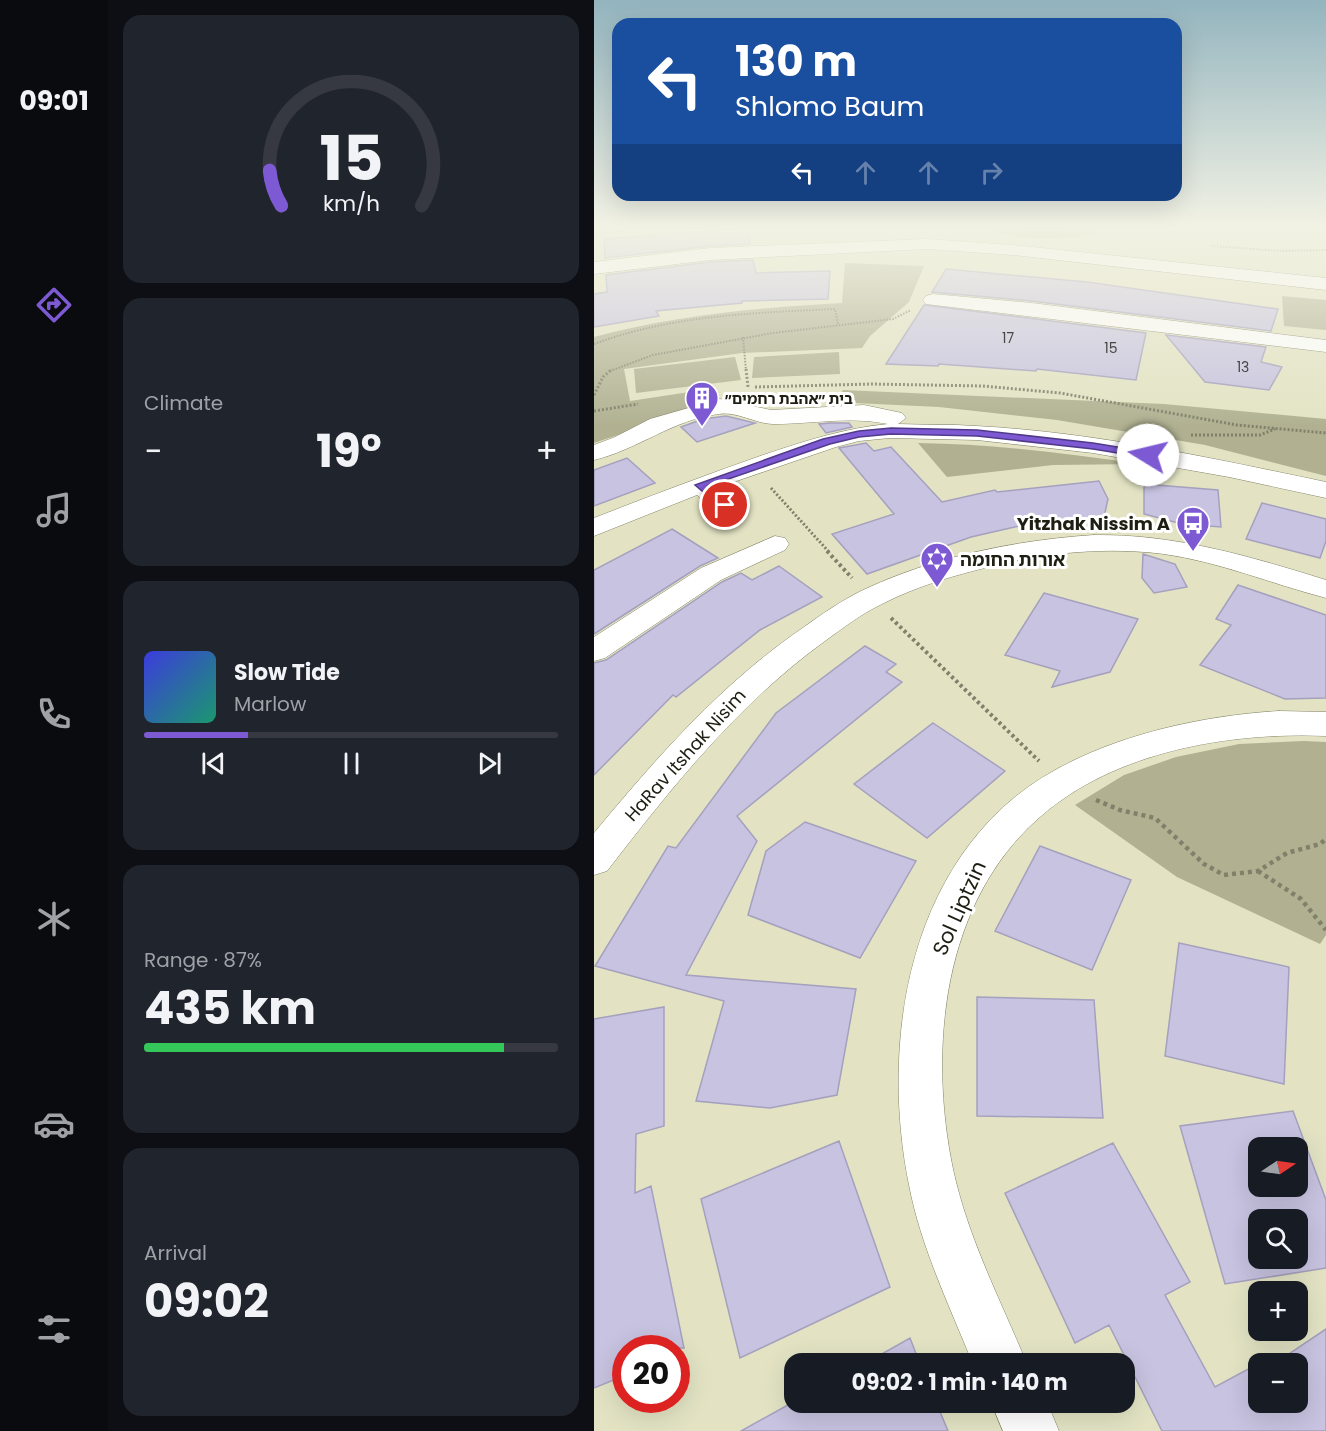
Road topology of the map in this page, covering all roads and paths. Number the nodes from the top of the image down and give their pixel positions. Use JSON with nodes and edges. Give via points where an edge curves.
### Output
{"nodes":[{"id":1,"x":933,"y":300,"type":"joint"},
{"id":2,"x":838,"y":324,"type":"junction"},
{"id":3,"x":742,"y":337,"type":"junction"},
{"id":4,"x":594,"y":344,"type":"edge"},
{"id":5,"x":1326,"y":346,"type":"edge"},
{"id":6,"x":748,"y":388,"type":"junction"},
{"id":7,"x":738,"y":389,"type":"dead end"},
{"id":8,"x":594,"y":395,"type":"edge"},
{"id":9,"x":639,"y":404,"type":"dead end"},
{"id":10,"x":594,"y":411,"type":"edge"},
{"id":11,"x":911,"y":431,"type":"junction"},
{"id":12,"x":1326,"y":433,"type":"edge"},
{"id":13,"x":594,"y":453,"type":"edge"},
{"id":14,"x":753,"y":467,"type":"junction"},
{"id":15,"x":700,"y":485,"type":"junction"},
{"id":16,"x":1326,"y":490,"type":"edge"},
{"id":17,"x":725,"y":505,"type":"dead end"},
{"id":18,"x":594,"y":528,"type":"edge"},
{"id":19,"x":775,"y":544,"type":"dead end"},
{"id":20,"x":1326,"y":589,"type":"edge"},
{"id":21,"x":870,"y":598,"type":"junction"},
{"id":22,"x":594,"y":651,"type":"edge"},
{"id":23,"x":1326,"y":724,"type":"edge"},
{"id":24,"x":1061,"y":783,"type":"junction"},
{"id":25,"x":1326,"y":838,"type":"edge"},
{"id":26,"x":594,"y":861,"type":"edge"},
{"id":27,"x":1258,"y":871,"type":"junction"},
{"id":28,"x":1326,"y":930,"type":"edge"},
{"id":29,"x":995,"y":1353,"type":"edge"},
{"id":30,"x":1023,"y":1413,"type":"edge"},
{"id":31,"x":1031,"y":1431,"type":"edge"}],
"edges":[{"from":1,"to":2,"type":"path","via":[[893,319]]},
{"from":1,"to":5,"type":"street","via":[[1021,307]]},
{"from":2,"to":3,"type":"path"},
{"from":2,"to":4,"type":"path","via":[[835,309],[732,316],[639,330]]},
{"from":3,"to":6,"type":"path"},
{"from":3,"to":8,"type":"path","via":[[653,355],[612,369]]},
{"from":6,"to":7,"type":"path"},
{"from":6,"to":12,"type":"path","via":[[983,386],[1060,393],[1237,425]]},
{"from":9,"to":10,"type":"path"},
{"from":11,"to":13,"type":"street","via":[[901,420],[864,412],[771,417],[720,406],[658,424]]},
{"from":11,"to":14,"type":"street","via":[[859,434]]},
{"from":11,"to":16,"type":"street","via":[[977,433],[1093,446]]},
{"from":14,"to":15,"type":"street"},
{"from":14,"to":21,"type":"path"},
{"from":15,"to":17,"type":"street"},
{"from":15,"to":18,"type":"street"},
{"from":19,"to":22,"type":"street","via":[[711,574]]},
{"from":20,"to":21,"type":"street","name":"HaRav Itshak Nisim","via":[[1214,556],[1164,546],[1081,543],[950,568]]},
{"from":21,"to":24,"type":"path"},
{"from":21,"to":26,"type":"street","name":"HaRav Itshak Nisim","via":[[796,645],[748,685],[706,726]]},
{"from":23,"to":24,"type":"street","name":"Sol Liptzin","via":[[1243,725],[1191,734],[1104,761]]},
{"from":24,"to":27,"type":"path","via":[[1120,810],[1155,818],[1204,864],[1224,875]]},
{"from":24,"to":29,"type":"street","name":"Sol Liptzin","via":[[1020,814],[981,856],[941,938],[925,1001],[920,1046],[921,1106],[930,1170],[945,1234]]},
{"from":25,"to":27,"type":"path","via":[[1320,844],[1287,853]]},
{"from":27,"to":28,"type":"path","via":[[1301,899]]},
{"from":30,"to":31,"type":"street"}]}
